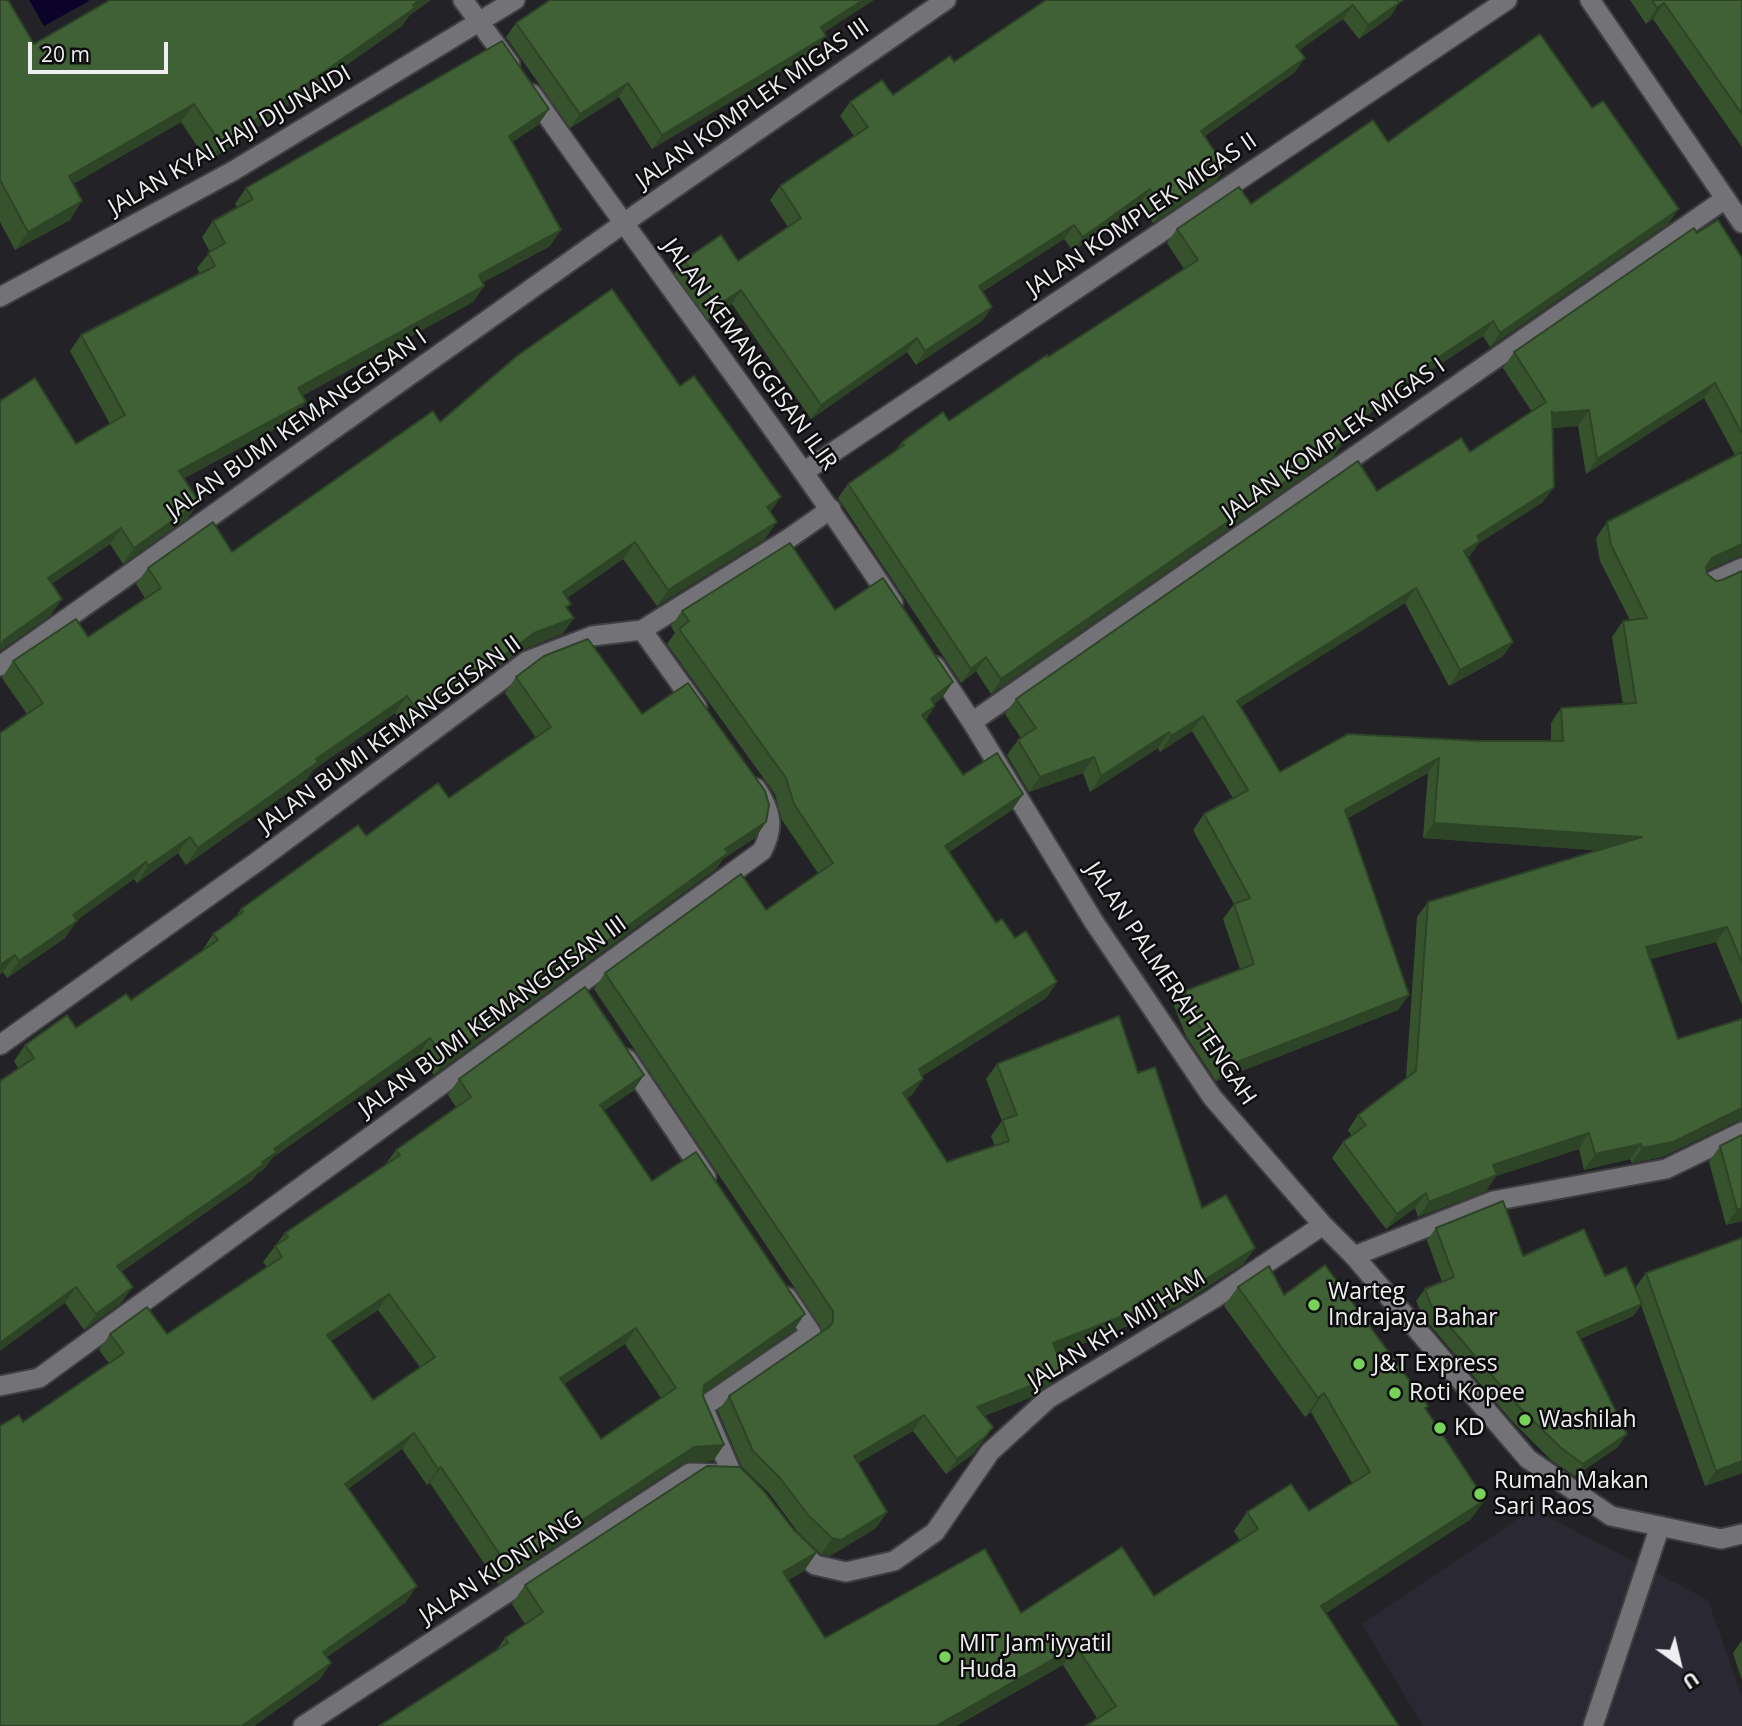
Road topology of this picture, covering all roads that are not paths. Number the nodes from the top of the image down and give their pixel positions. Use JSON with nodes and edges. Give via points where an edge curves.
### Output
{"nodes":[{"id":1,"x":463,"y":0,"type":"edge"},
{"id":2,"x":515,"y":0,"type":"edge"},
{"id":3,"x":946,"y":0,"type":"edge"},
{"id":4,"x":1507,"y":0,"type":"edge"},
{"id":5,"x":1590,"y":0,"type":"edge"},
{"id":6,"x":481,"y":22,"type":"junction"},
{"id":7,"x":1725,"y":199,"type":"junction"},
{"id":8,"x":1742,"y":223,"type":"edge"},
{"id":9,"x":622,"y":225,"type":"junction"},
{"id":10,"x":0,"y":297,"type":"edge"},
{"id":11,"x":805,"y":471,"type":"junction"},
{"id":12,"x":831,"y":509,"type":"junction"},
{"id":13,"x":1742,"y":568,"type":"edge"},
{"id":14,"x":1707,"y":584,"type":"edge"},
{"id":15,"x":905,"y":621,"type":"edge"},
{"id":16,"x":642,"y":630,"type":"junction"},
{"id":17,"x":927,"y":654,"type":"edge"},
{"id":18,"x":0,"y":666,"type":"edge"},
{"id":19,"x":972,"y":722,"type":"junction"},
{"id":20,"x":711,"y":726,"type":"edge"},
{"id":21,"x":742,"y":768,"type":"edge"},
{"id":22,"x":577,"y":986,"type":"junction"},
{"id":23,"x":591,"y":1007,"type":"edge"},
{"id":24,"x":0,"y":1045,"type":"edge"},
{"id":25,"x":620,"y":1049,"type":"edge"},
{"id":26,"x":1742,"y":1132,"type":"edge"},
{"id":27,"x":719,"y":1196,"type":"edge"},
{"id":28,"x":1323,"y":1225,"type":"junction"},
{"id":29,"x":1354,"y":1256,"type":"junction"},
{"id":30,"x":773,"y":1276,"type":"edge"},
{"id":31,"x":0,"y":1386,"type":"edge"},
{"id":32,"x":1660,"y":1526,"type":"junction"},
{"id":33,"x":781,"y":1530,"type":"edge"},
{"id":34,"x":1742,"y":1534,"type":"edge"},
{"id":35,"x":303,"y":1726,"type":"edge"},
{"id":36,"x":1593,"y":1726,"type":"edge"}],
"edges":[{"from":1,"to":6,"type":"street","name":"JALAN KEMANGGISAN ILIR"},
{"from":2,"to":6,"type":"street","name":"JALAN KYAI HAJI DJUNAIDI"},
{"from":3,"to":9,"type":"street","name":"JALAN KOMPLEK MIGAS III"},
{"from":4,"to":11,"type":"street","name":"JALAN KOMPLEK MIGAS II"},
{"from":5,"to":7,"type":"street"},
{"from":6,"to":9,"type":"street","name":"JALAN KEMANGGISAN ILIR"},
{"from":6,"to":10,"type":"street","name":"JALAN KYAI HAJI DJUNAIDI","via":[[233,172]]},
{"from":7,"to":8,"type":"street"},
{"from":7,"to":19,"type":"street","name":"JALAN KOMPLEK MIGAS I"},
{"from":9,"to":11,"type":"street","name":"JALAN KEMANGGISAN ILIR"},
{"from":9,"to":18,"type":"street","name":"JALAN BUMI KEMANGGISAN I"},
{"from":11,"to":12,"type":"street","name":"JALAN KEMANGGISAN ILIR"},
{"from":12,"to":15,"type":"street","name":"JALAN KEMANGGISAN ILIR"},
{"from":12,"to":16,"type":"street","name":"JALAN BUMI KEMANGGISAN II"},
{"from":13,"to":14,"type":"street"},
{"from":16,"to":20,"type":"street"},
{"from":16,"to":24,"type":"street","name":"JALAN BUMI KEMANGGISAN II","via":[[592,636],[527,661]]},
{"from":17,"to":19,"type":"street"},
{"from":19,"to":28,"type":"street","name":"JALAN PALMERAH TENGAH","via":[[1094,922],[1212,1097]]},
{"from":21,"to":22,"type":"street","name":"JALAN BUMI KEMANGGISAN III","via":[[770,813],[769,839],[762,851]]},
{"from":22,"to":23,"type":"street"},
{"from":22,"to":31,"type":"street","name":"JALAN BUMI KEMANGGISAN III","via":[[39,1378]]},
{"from":25,"to":27,"type":"street"},
{"from":26,"to":29,"type":"street","via":[[1665,1169],[1493,1201]]},
{"from":28,"to":29,"type":"street","name":"JALAN PALMERAH TENGAH"},
{"from":28,"to":33,"type":"street","name":"JALAN KH. MIJ'HAM","via":[[1213,1299],[1048,1399],[990,1452],[935,1532],[894,1561],[846,1572],[815,1565]]},
{"from":29,"to":32,"type":"street","name":"JALAN PALMERAH TENGAH","via":[[1528,1459],[1611,1516]]},
{"from":30,"to":35,"type":"street","name":"JALAN KIONTANG","via":[[811,1333],[702,1407],[736,1478],[690,1473]]},
{"from":32,"to":34,"type":"street","name":"JALAN PALMERAH TENGAH","via":[[1721,1539]]},
{"from":32,"to":36,"type":"street"}]}
